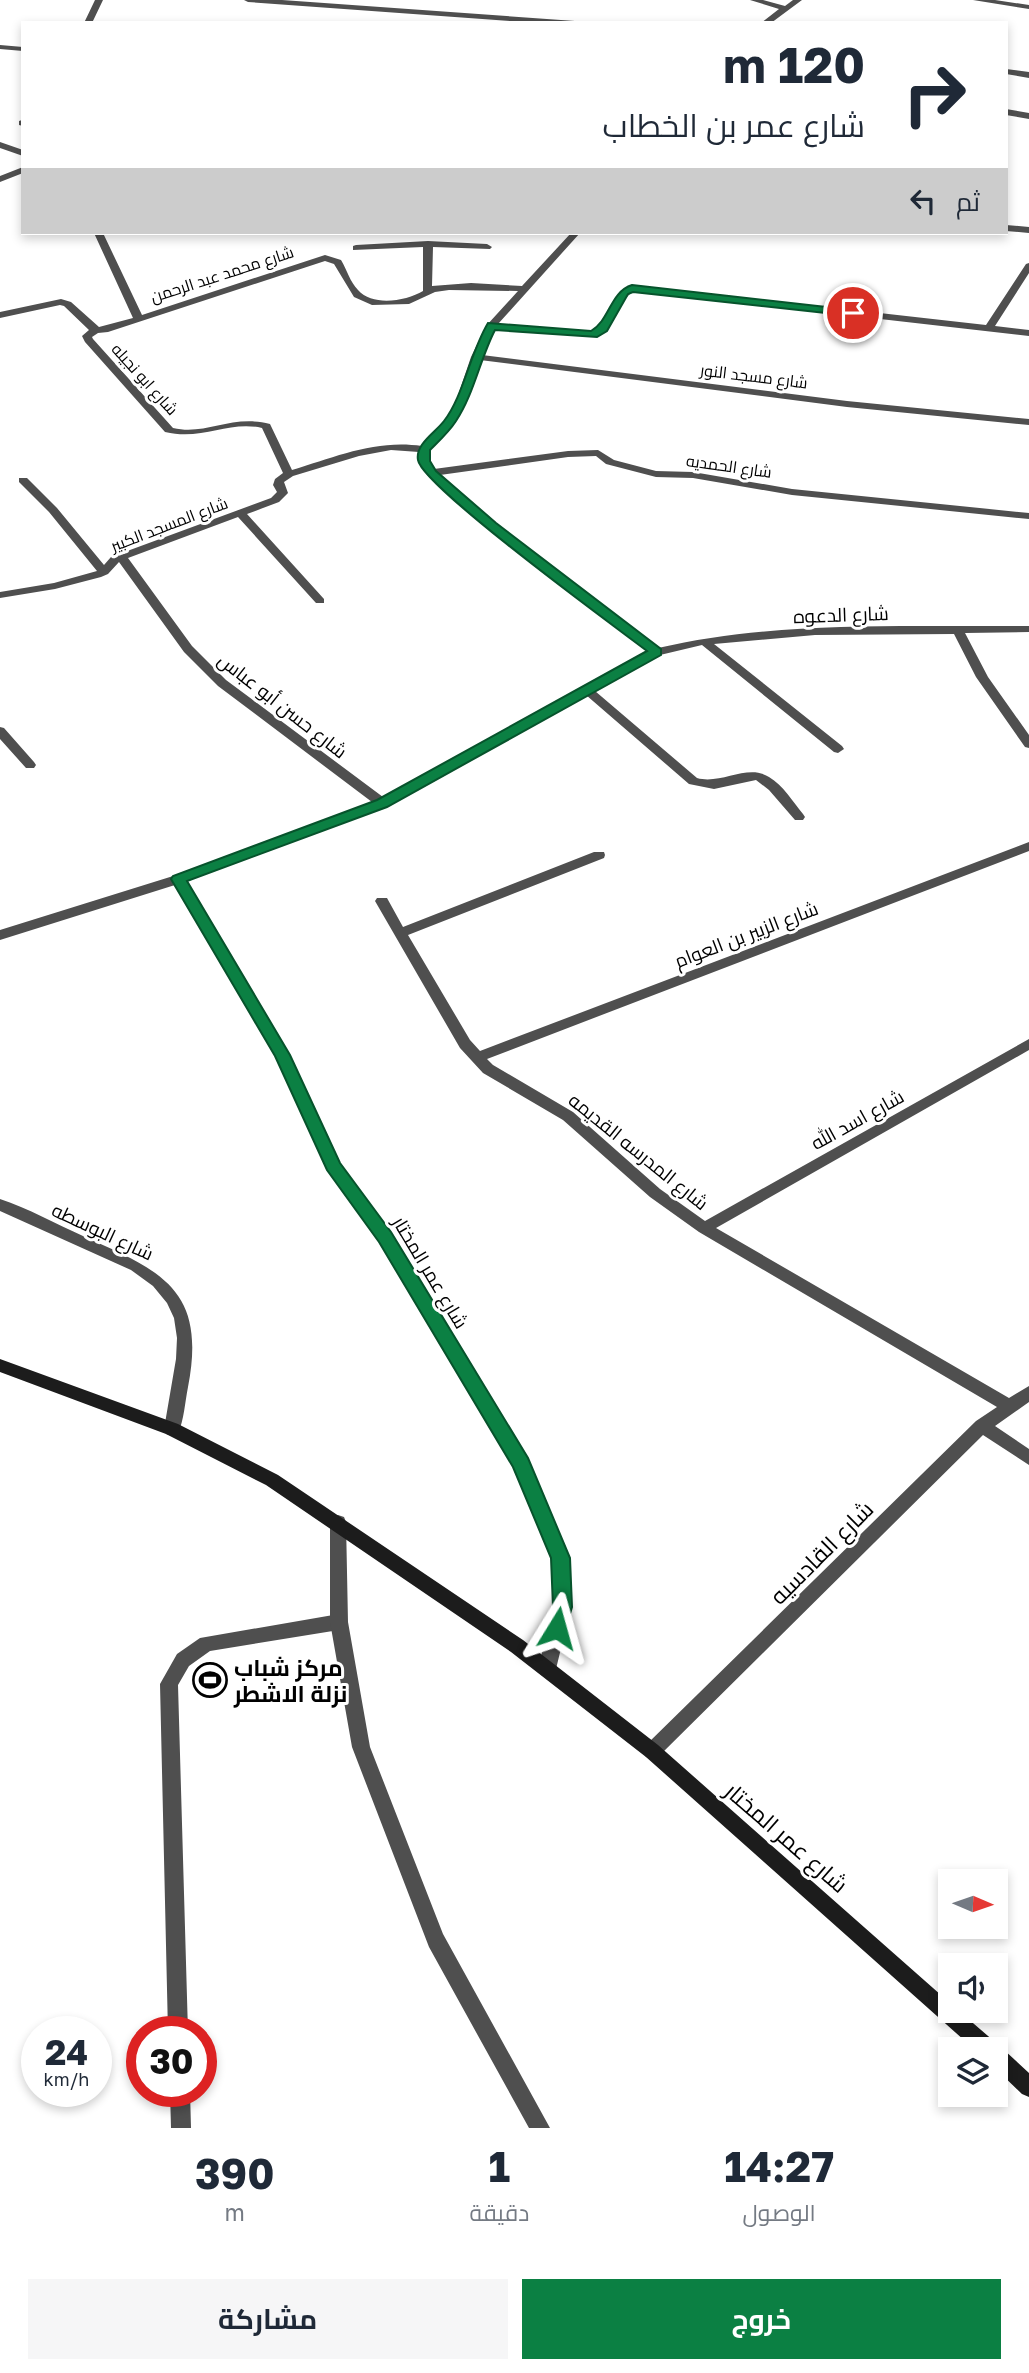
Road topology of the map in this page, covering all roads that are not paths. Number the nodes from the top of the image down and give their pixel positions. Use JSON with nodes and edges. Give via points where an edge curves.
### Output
{"nodes":[{"id":1,"x":99,"y":0,"type":"edge"},
{"id":2,"x":248,"y":0,"type":"edge"},
{"id":3,"x":754,"y":0,"type":"edge"},
{"id":4,"x":798,"y":0,"type":"edge"},
{"id":5,"x":976,"y":0,"type":"edge"},
{"id":6,"x":289,"y":1,"type":"edge"},
{"id":7,"x":1029,"y":7,"type":"edge"},
{"id":8,"x":784,"y":8,"type":"junction"},
{"id":9,"x":89,"y":21,"type":"edge"},
{"id":10,"x":549,"y":21,"type":"edge"},
{"id":11,"x":768,"y":21,"type":"edge"},
{"id":12,"x":0,"y":47,"type":"edge"},
{"id":13,"x":21,"y":49,"type":"edge"},
{"id":14,"x":1008,"y":71,"type":"edge"},
{"id":15,"x":1029,"y":75,"type":"edge"},
{"id":16,"x":1008,"y":112,"type":"edge"},
{"id":17,"x":1029,"y":116,"type":"edge"},
{"id":18,"x":0,"y":145,"type":"edge"},
{"id":19,"x":21,"y":152,"type":"edge"},
{"id":20,"x":21,"y":171,"type":"edge"},
{"id":21,"x":0,"y":178,"type":"edge"},
{"id":22,"x":1008,"y":228,"type":"edge"},
{"id":23,"x":1029,"y":230,"type":"edge"},
{"id":24,"x":99,"y":235,"type":"edge"},
{"id":25,"x":574,"y":235,"type":"edge"},
{"id":26,"x":428,"y":244,"type":"junction"},
{"id":27,"x":487,"y":247,"type":"dead end"},
{"id":28,"x":356,"y":248,"type":"dead end"},
{"id":29,"x":1029,"y":266,"type":"edge"},
{"id":30,"x":525,"y":289,"type":"junction"},
{"id":31,"x":427,"y":290,"type":"junction"},
{"id":32,"x":0,"y":315,"type":"edge"},
{"id":33,"x":139,"y":319,"type":"junction"},
{"id":34,"x":492,"y":326,"type":"junction"},
{"id":35,"x":989,"y":328,"type":"junction"},
{"id":36,"x":95,"y":330,"type":"junction"},
{"id":37,"x":1029,"y":333,"type":"edge"},
{"id":38,"x":476,"y":357,"type":"junction"},
{"id":39,"x":1029,"y":422,"type":"edge"},
{"id":40,"x":424,"y":450,"type":"junction"},
{"id":41,"x":431,"y":473,"type":"junction"},
{"id":42,"x":289,"y":474,"type":"junction"},
{"id":43,"x":23,"y":480,"type":"dead end"},
{"id":44,"x":240,"y":513,"type":"junction"},
{"id":45,"x":1029,"y":516,"type":"edge"},
{"id":46,"x":121,"y":557,"type":"junction"},
{"id":47,"x":104,"y":572,"type":"junction"},
{"id":48,"x":0,"y":595,"type":"edge"},
{"id":49,"x":320,"y":601,"type":"dead end"},
{"id":50,"x":957,"y":629,"type":"junction"},
{"id":51,"x":1029,"y":629,"type":"edge"},
{"id":52,"x":704,"y":641,"type":"junction"},
{"id":53,"x":656,"y":652,"type":"junction"},
{"id":54,"x":587,"y":690,"type":"junction"},
{"id":55,"x":0,"y":731,"type":"edge"},
{"id":56,"x":1029,"y":744,"type":"edge"},
{"id":57,"x":838,"y":749,"type":"dead end"},
{"id":58,"x":30,"y":765,"type":"dead end"},
{"id":59,"x":382,"y":803,"type":"junction"},
{"id":60,"x":799,"y":817,"type":"dead end"},
{"id":61,"x":1029,"y":846,"type":"edge"},
{"id":62,"x":600,"y":855,"type":"dead end"},
{"id":63,"x":178,"y":879,"type":"junction"},
{"id":64,"x":382,"y":901,"type":"dead end"},
{"id":65,"x":401,"y":933,"type":"junction"},
{"id":66,"x":0,"y":935,"type":"edge"},
{"id":67,"x":1029,"y":1044,"type":"edge"},
{"id":68,"x":476,"y":1058,"type":"junction"},
{"id":69,"x":0,"y":1205,"type":"edge"},
{"id":70,"x":704,"y":1228,"type":"junction"},
{"id":71,"x":0,"y":1365,"type":"edge"},
{"id":72,"x":1029,"y":1393,"type":"edge"},
{"id":73,"x":1010,"y":1407,"type":"junction"},
{"id":74,"x":982,"y":1426,"type":"junction"},
{"id":75,"x":172,"y":1429,"type":"junction"},
{"id":76,"x":1029,"y":1458,"type":"edge"},
{"id":77,"x":338,"y":1522,"type":"junction"},
{"id":78,"x":339,"y":1622,"type":"junction"},
{"id":79,"x":547,"y":1669,"type":"junction"},
{"id":80,"x":652,"y":1751,"type":"junction"},
{"id":81,"x":178,"y":2016,"type":"edge"},
{"id":82,"x":974,"y":2037,"type":"edge"},
{"id":83,"x":1008,"y":2067,"type":"edge"},
{"id":84,"x":1029,"y":2087,"type":"edge"},
{"id":85,"x":180,"y":2107,"type":"edge"},
{"id":86,"x":181,"y":2128,"type":"edge"},
{"id":87,"x":540,"y":2128,"type":"edge"}],
"edges":[{"from":1,"to":9,"type":"street"},
{"from":2,"to":6,"type":"street"},
{"from":3,"to":8,"type":"street"},
{"from":4,"to":8,"type":"street"},
{"from":5,"to":7,"type":"street"},
{"from":6,"to":10,"type":"street"},
{"from":8,"to":11,"type":"street"},
{"from":12,"to":13,"type":"street"},
{"from":14,"to":15,"type":"street"},
{"from":16,"to":17,"type":"street"},
{"from":18,"to":19,"type":"street"},
{"from":20,"to":21,"type":"street"},
{"from":22,"to":23,"type":"street"},
{"from":24,"to":33,"type":"street"},
{"from":25,"to":30,"type":"street"},
{"from":26,"to":27,"type":"street"},
{"from":26,"to":28,"type":"street"},
{"from":26,"to":31,"type":"street"},
{"from":29,"to":35,"type":"street"},
{"from":30,"to":31,"type":"street","name":"شارع محمد عبد الرحمن","via":[[469,286]]},
{"from":30,"to":34,"type":"street"},
{"from":31,"to":33,"type":"street","name":"شارع محمد عبد الرحمن","via":[[413,300],[363,300],[338,262],[325,258]]},
{"from":32,"to":36,"type":"street","via":[[61,302]]},
{"from":33,"to":36,"type":"street","name":"شارع محمد عبد الرحمن"},
{"from":34,"to":35,"type":"street","via":[[593,335],[603,328],[624,292],[632,288]]},
{"from":34,"to":38,"type":"street"},
{"from":35,"to":37,"type":"street"},
{"from":36,"to":42,"type":"street","name":"شارع ابو نجيله","via":[[88,340],[169,430],[182,433],[260,423],[266,426]]},
{"from":38,"to":39,"type":"street","name":"شارع مسجد النور"},
{"from":38,"to":40,"type":"street","via":[[455,413]]},
{"from":40,"to":41,"type":"street"},
{"from":40,"to":42,"type":"street","via":[[381,448]]},
{"from":41,"to":45,"type":"street","name":"شارع الحمديه","via":[[598,453],[610,462],[656,474]]},
{"from":41,"to":53,"type":"street","via":[[567,586]]},
{"from":42,"to":44,"type":"street","name":"شارع المسجد الكبير","via":[[279,481],[280,497]]},
{"from":43,"to":47,"type":"street"},
{"from":44,"to":46,"type":"street","name":"شارع المسجد الكبير"},
{"from":44,"to":49,"type":"street"},
{"from":46,"to":47,"type":"street","name":"شارع المسجد الكبير"},
{"from":46,"to":59,"type":"street","name":"شارع حسن أبو عباس","via":[[222,683]]},
{"from":47,"to":48,"type":"street","name":"شارع المسجد الكبير"},
{"from":50,"to":51,"type":"street","name":"شارع الدعوه"},
{"from":50,"to":52,"type":"street","name":"شارع الدعوه","via":[[815,632]]},
{"from":50,"to":56,"type":"street","via":[[982,677]]},
{"from":52,"to":53,"type":"street","name":"شارع الدعوه"},
{"from":52,"to":57,"type":"street"},
{"from":53,"to":54,"type":"street","name":"شارع الدعوه"},
{"from":54,"to":59,"type":"street","name":"شارع الدعوه"},
{"from":54,"to":60,"type":"street","via":[[693,781],[720,786],[754,775]]},
{"from":55,"to":58,"type":"street"},
{"from":59,"to":63,"type":"street","name":"شارع الدعوه"},
{"from":61,"to":68,"type":"street","name":"شارع الزبير بن العوام"},
{"from":62,"to":65,"type":"street"},
{"from":63,"to":66,"type":"street","name":"شارع الدعوه"},
{"from":63,"to":79,"type":"street","name":"شارع عمر المختار","via":[[282,1055],[333,1166],[385,1237],[521,1463],[560,1558],[562,1607]]},
{"from":64,"to":65,"type":"street","name":"شارع المدرسه القديمه"},
{"from":65,"to":68,"type":"street","name":"شارع المدرسه القديمه"},
{"from":67,"to":70,"type":"street","name":"شارع اسد الله"},
{"from":68,"to":70,"type":"street","name":"شارع المدرسه القديمه","via":[[568,1116],[655,1193]]},
{"from":69,"to":75,"type":"street","name":"شارع البوسطه","via":[[136,1266],[155,1277],[169,1293],[186,1329]]},
{"from":70,"to":73,"type":"street","name":"شارع المدرسه القديمه"},
{"from":71,"to":75,"type":"street","name":"شارع عمر المختار"},
{"from":72,"to":73,"type":"street","name":"شارع القادسيه"},
{"from":73,"to":74,"type":"street","name":"شارع القادسيه"},
{"from":74,"to":76,"type":"street"},
{"from":74,"to":80,"type":"street","name":"شارع القادسيه"},
{"from":75,"to":77,"type":"street","name":"شارع عمر المختار","via":[[272,1480]]},
{"from":77,"to":78,"type":"street"},
{"from":77,"to":79,"type":"street","name":"شارع عمر المختار"},
{"from":78,"to":81,"type":"street","via":[[206,1644],[183,1660],[169,1684]]},
{"from":78,"to":87,"type":"street","via":[[361,1746],[436,1941]]},
{"from":79,"to":80,"type":"street","name":"شارع عمر المختار"},
{"from":80,"to":82,"type":"street","name":"شارع عمر المختار"},
{"from":83,"to":84,"type":"street"},
{"from":85,"to":86,"type":"street"}]}
